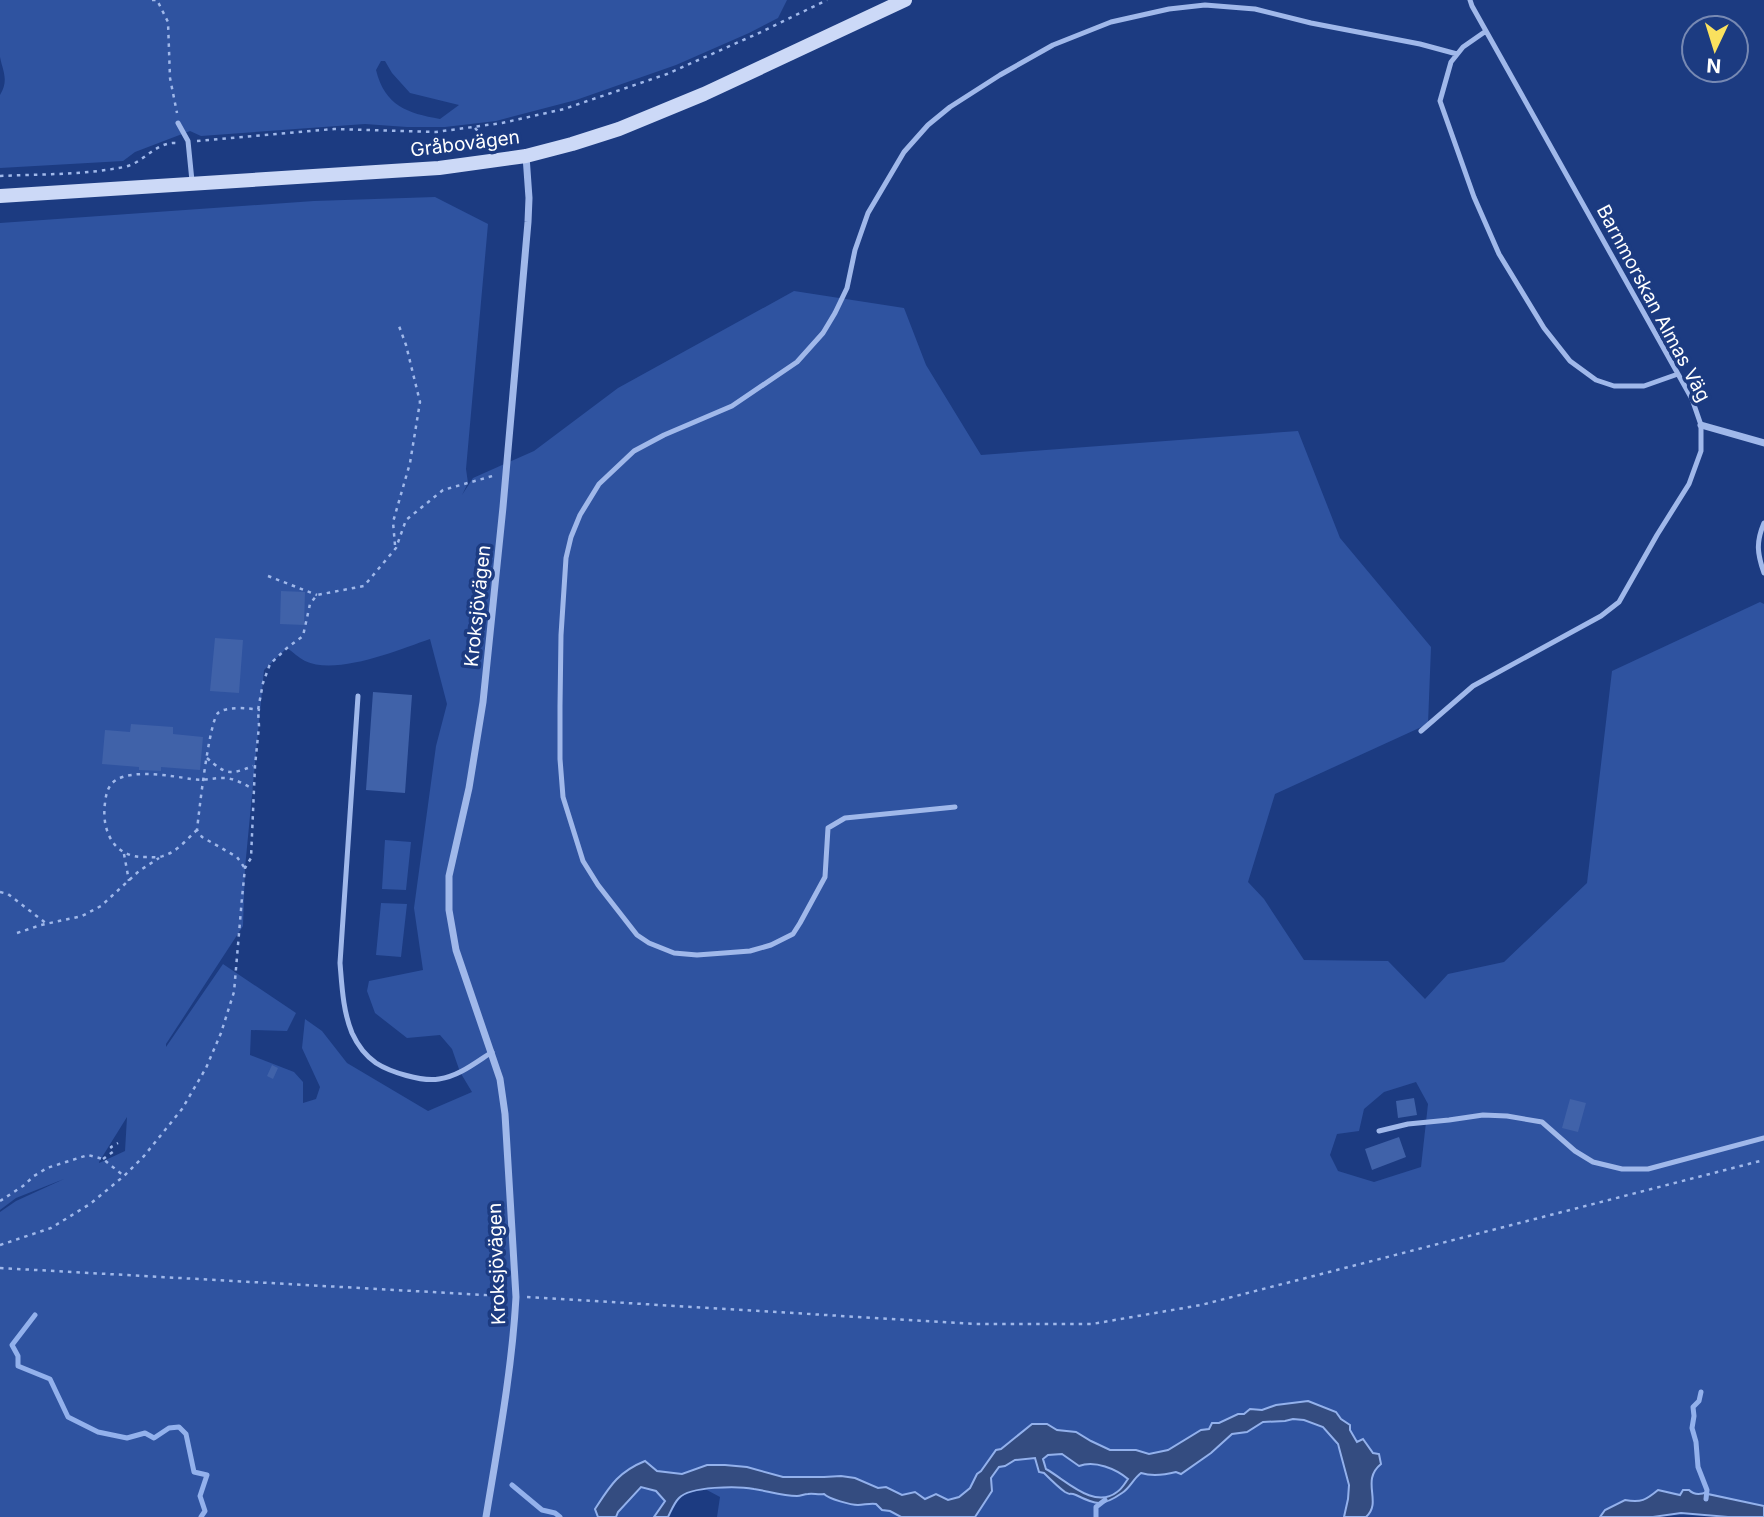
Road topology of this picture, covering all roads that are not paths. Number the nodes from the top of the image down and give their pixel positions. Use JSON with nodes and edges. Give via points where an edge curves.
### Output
{"nodes":[{"id":1,"x":905,"y":0,"type":"edge"},
{"id":2,"x":1470,"y":0,"type":"edge"},
{"id":3,"x":1486,"y":31,"type":"junction"},
{"id":4,"x":1457,"y":54,"type":"junction"},
{"id":5,"x":178,"y":123,"type":"road end"},
{"id":6,"x":526,"y":156,"type":"junction"},
{"id":7,"x":192,"y":184,"type":"junction"},
{"id":8,"x":0,"y":195,"type":"edge"},
{"id":9,"x":1678,"y":374,"type":"junction"},
{"id":10,"x":1701,"y":425,"type":"junction"},
{"id":11,"x":1764,"y":443,"type":"edge"},
{"id":12,"x":1764,"y":523,"type":"edge"},
{"id":13,"x":1764,"y":573,"type":"edge"},
{"id":14,"x":358,"y":696,"type":"dead end"},
{"id":15,"x":1421,"y":731,"type":"dead end"},
{"id":16,"x":955,"y":807,"type":"dead end"},
{"id":17,"x":492,"y":1052,"type":"junction"},
{"id":18,"x":1379,"y":1131,"type":"dead end"},
{"id":19,"x":1764,"y":1138,"type":"edge"},
{"id":20,"x":486,"y":1517,"type":"edge"}],
"edges":[{"from":1,"to":6,"type":"main road","name":"Gråbovägen","via":[[619,130]]},
{"from":2,"to":3,"type":"lane","name":"Barnmorskan Almas Väg"},
{"from":3,"to":4,"type":"lane"},
{"from":3,"to":9,"type":"lane","name":"Barnmorskan Almas Väg"},
{"from":4,"to":9,"type":"lane","via":[[1440,101],[1500,254],[1544,328],[1570,361],[1596,380],[1614,386],[1644,386]]},
{"from":4,"to":16,"type":"lane","via":[[1255,9],[1205,5],[1111,22],[1054,45],[950,107],[904,152],[868,213],[847,288],[835,313],[797,362],[732,406],[634,451],[588,500],[571,537],[563,591],[563,797],[583,861],[637,935],[685,954],[771,946],[793,934],[825,877],[828,828],[845,818]]},
{"from":5,"to":7,"type":"lane","via":[[188,142]]},
{"from":6,"to":7,"type":"main road","name":"Gråbovägen","via":[[439,168]]},
{"from":6,"to":17,"type":"street","name":"Kroksjövägen","via":[[528,222],[483,702],[449,876],[456,950]]},
{"from":7,"to":8,"type":"main road","name":"Gråbovägen"},
{"from":9,"to":10,"type":"lane","name":"Barnmorskan Almas Väg"},
{"from":10,"to":11,"type":"street"},
{"from":10,"to":15,"type":"lane","name":"Barnmorskan Almas Väg","via":[[1701,451],[1689,484],[1619,603],[1474,685]]},
{"from":12,"to":13,"type":"lane","via":[[1758,537]]},
{"from":14,"to":17,"type":"lane","via":[[341,963],[343,1003],[353,1033],[376,1063],[415,1078],[437,1080]]},
{"from":17,"to":20,"type":"street","name":"Kroksjövägen","via":[[505,1114],[516,1297]]},
{"from":18,"to":19,"type":"lane","via":[[1482,1115],[1507,1116],[1542,1122],[1593,1162],[1622,1169],[1648,1169]]}]}
